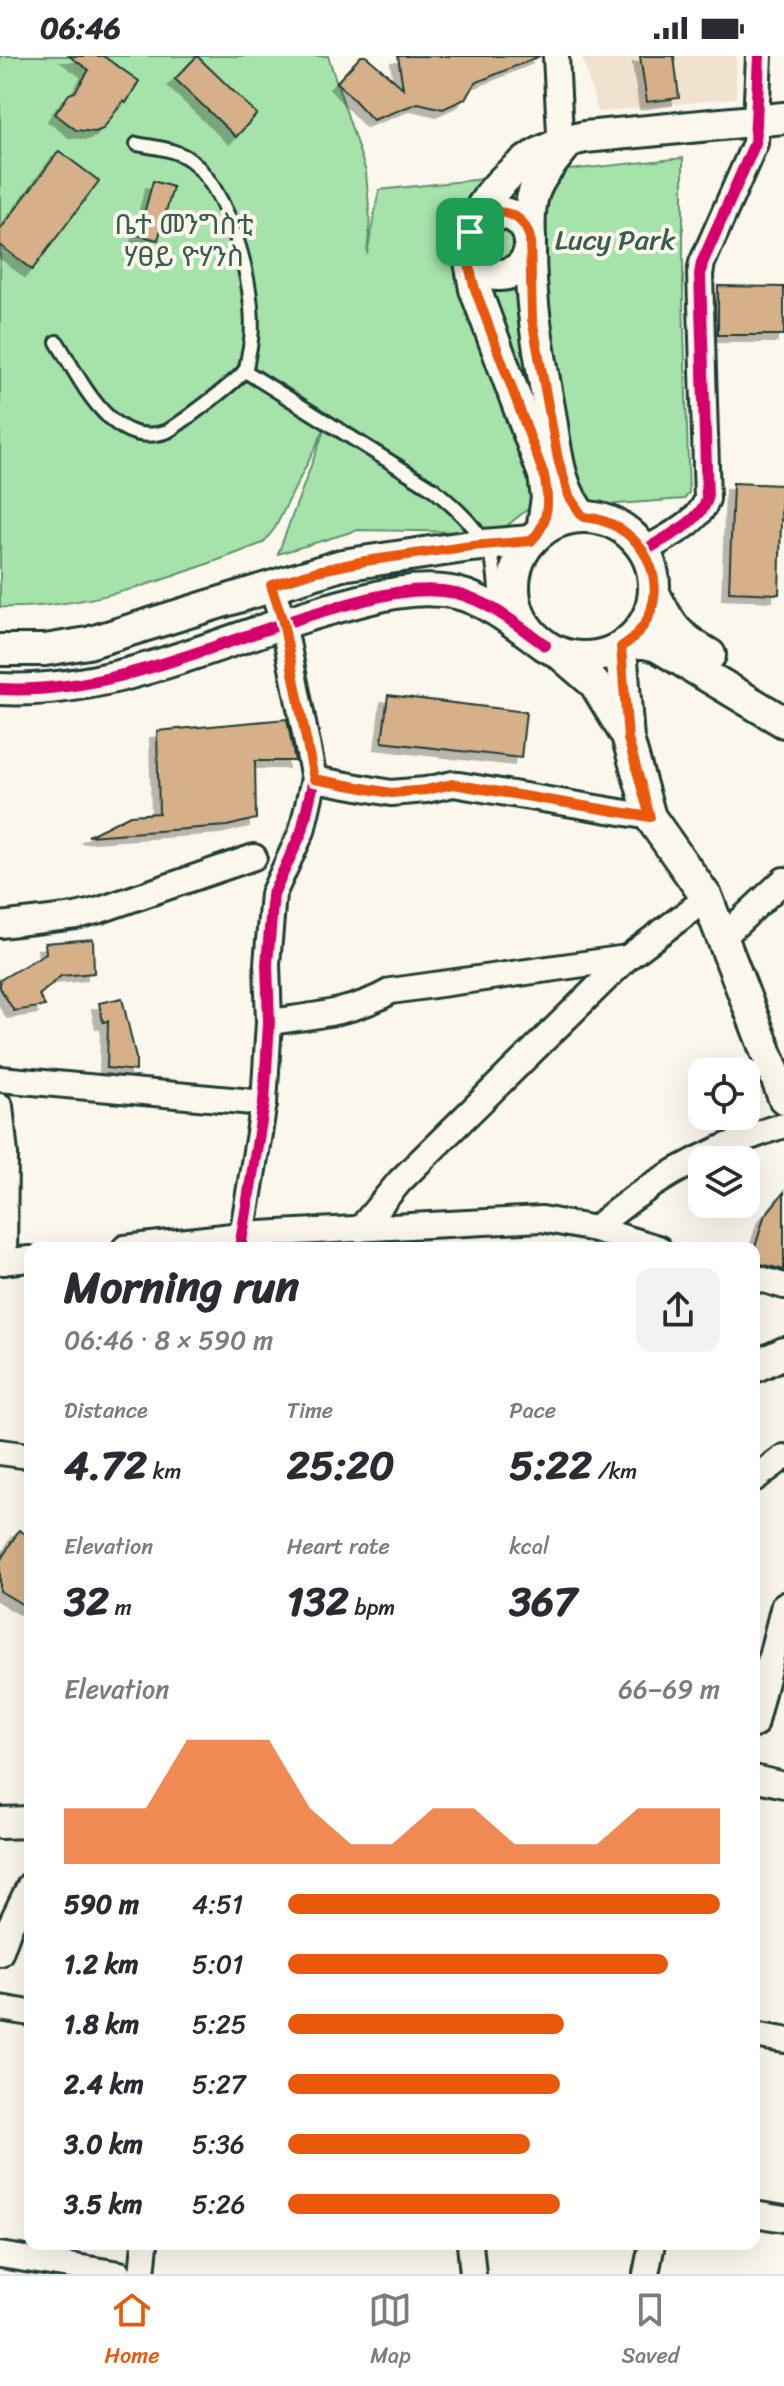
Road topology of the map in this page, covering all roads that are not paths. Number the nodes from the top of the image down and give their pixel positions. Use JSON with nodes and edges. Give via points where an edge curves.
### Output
{"nodes":[{"id":1,"x":556,"y":56,"type":"edge"},
{"id":2,"x":759,"y":56,"type":"edge"},
{"id":3,"x":770,"y":119,"type":"edge"},
{"id":4,"x":137,"y":144,"type":"dead end"},
{"id":5,"x":564,"y":144,"type":"junction"},
{"id":6,"x":469,"y":241,"type":"junction"},
{"id":7,"x":530,"y":244,"type":"junction"},
{"id":8,"x":57,"y":342,"type":"dead end"},
{"id":9,"x":245,"y":371,"type":"junction"},
{"id":10,"x":583,"y":517,"type":"junction"},
{"id":11,"x":537,"y":536,"type":"junction"},
{"id":12,"x":484,"y":545,"type":"junction"},
{"id":13,"x":644,"y":551,"type":"junction"},
{"id":14,"x":271,"y":585,"type":"junction"},
{"id":15,"x":654,"y":593,"type":"junction"},
{"id":16,"x":497,"y":611,"type":"junction"},
{"id":17,"x":283,"y":622,"type":"junction"},
{"id":18,"x":624,"y":645,"type":"junction"},
{"id":19,"x":551,"y":648,"type":"junction"},
{"id":20,"x":0,"y":650,"type":"edge"},
{"id":21,"x":0,"y":689,"type":"edge"},
{"id":22,"x":784,"y":699,"type":"edge"},
{"id":23,"x":784,"y":722,"type":"edge"},
{"id":24,"x":628,"y":739,"type":"junction"},
{"id":25,"x":314,"y":779,"type":"junction"},
{"id":26,"x":650,"y":817,"type":"junction"},
{"id":27,"x":254,"y":857,"type":"dead end"},
{"id":28,"x":784,"y":880,"type":"edge"},
{"id":29,"x":707,"y":898,"type":"junction"},
{"id":30,"x":0,"y":925,"type":"edge"},
{"id":31,"x":722,"y":938,"type":"junction"},
{"id":32,"x":627,"y":958,"type":"junction"},
{"id":33,"x":269,"y":1022,"type":"junction"},
{"id":34,"x":0,"y":1079,"type":"edge"},
{"id":35,"x":784,"y":1098,"type":"edge"},
{"id":36,"x":264,"y":1103,"type":"junction"},
{"id":37,"x":0,"y":1106,"type":"edge"},
{"id":38,"x":784,"y":1125,"type":"edge"},
{"id":39,"x":595,"y":1229,"type":"junction"},
{"id":40,"x":376,"y":1235,"type":"edge"},
{"id":41,"x":315,"y":1239,"type":"edge"},
{"id":42,"x":240,"y":1241,"type":"edge"},
{"id":43,"x":638,"y":1242,"type":"edge"},
{"id":44,"x":24,"y":1260,"type":"edge"},
{"id":45,"x":2,"y":1262,"type":"edge"},
{"id":46,"x":760,"y":1279,"type":"edge"},
{"id":47,"x":784,"y":1286,"type":"edge"},
{"id":48,"x":784,"y":1353,"type":"edge"},
{"id":49,"x":760,"y":1364,"type":"edge"},
{"id":50,"x":0,"y":1452,"type":"edge"},
{"id":51,"x":24,"y":1455,"type":"edge"},
{"id":52,"x":784,"y":1457,"type":"edge"},
{"id":53,"x":760,"y":1475,"type":"edge"},
{"id":54,"x":784,"y":1605,"type":"edge"},
{"id":55,"x":760,"y":1701,"type":"edge"},
{"id":56,"x":760,"y":1779,"type":"edge"},
{"id":57,"x":784,"y":1785,"type":"edge"},
{"id":58,"x":24,"y":1822,"type":"edge"},
{"id":59,"x":0,"y":1823,"type":"edge"},
{"id":60,"x":24,"y":1897,"type":"edge"},
{"id":61,"x":0,"y":1953,"type":"edge"},
{"id":62,"x":0,"y":2008,"type":"edge"},
{"id":63,"x":24,"y":2012,"type":"edge"},
{"id":64,"x":760,"y":2036,"type":"edge"},
{"id":65,"x":784,"y":2040,"type":"edge"},
{"id":66,"x":760,"y":2215,"type":"edge"},
{"id":67,"x":784,"y":2219,"type":"edge"},
{"id":68,"x":144,"y":2250,"type":"edge"},
{"id":69,"x":471,"y":2250,"type":"edge"},
{"id":70,"x":651,"y":2250,"type":"edge"},
{"id":71,"x":0,"y":2255,"type":"edge"},
{"id":72,"x":120,"y":2274,"type":"edge"},
{"id":73,"x":142,"y":2274,"type":"edge"},
{"id":74,"x":473,"y":2274,"type":"edge"},
{"id":75,"x":646,"y":2274,"type":"edge"}],
"edges":[{"from":1,"to":5,"type":"street"},
{"from":2,"to":3,"type":"street"},
{"from":3,"to":5,"type":"street"},
{"from":3,"to":13,"type":"street","via":[[700,274],[707,499],[697,516]]},
{"from":4,"to":9,"type":"lane","via":[[174,151],[194,162],[227,216],[250,290],[252,341]]},
{"from":5,"to":6,"type":"street","via":[[537,153],[500,183],[476,213]]},
{"from":5,"to":7,"type":"street","via":[[531,198]]},
{"from":6,"to":7,"type":"street","via":[[480,218],[502,212],[526,227]]},
{"from":6,"to":7,"type":"street","via":[[473,261],[503,275],[523,265]]},
{"from":6,"to":11,"type":"street","via":[[475,289],[544,475],[547,498]]},
{"from":7,"to":10,"type":"street","via":[[532,319],[558,459],[569,496]]},
{"from":8,"to":9,"type":"lane","via":[[107,416],[137,435],[168,431]]},
{"from":9,"to":12,"type":"lane","via":[[432,488]]},
{"from":10,"to":11,"type":"street","via":[[554,524]]},
{"from":10,"to":13,"type":"street","via":[[624,529]]},
{"from":11,"to":12,"type":"street"},
{"from":11,"to":19,"type":"street","via":[[517,567],[515,596],[525,624]]},
{"from":12,"to":14,"type":"street","via":[[365,561]]},
{"from":12,"to":16,"type":"lane","via":[[492,562]]},
{"from":13,"to":15,"type":"street"},
{"from":14,"to":17,"type":"street"},
{"from":14,"to":20,"type":"street","via":[[88,643]]},
{"from":15,"to":18,"type":"street","via":[[646,621]]},
{"from":15,"to":22,"type":"street","via":[[682,638]]},
{"from":16,"to":17,"type":"street","via":[[456,593],[412,590]]},
{"from":16,"to":19,"type":"street"},
{"from":17,"to":21,"type":"street","via":[[100,681]]},
{"from":17,"to":25,"type":"street"},
{"from":18,"to":19,"type":"street","via":[[586,658]]},
{"from":18,"to":23,"type":"street","via":[[657,646]]},
{"from":18,"to":24,"type":"street"},
{"from":19,"to":24,"type":"street","via":[[595,684]]},
{"from":24,"to":26,"type":"street"},
{"from":25,"to":26,"type":"street","via":[[391,793],[453,784]]},
{"from":25,"to":33,"type":"street","via":[[302,831],[273,894]]},
{"from":26,"to":29,"type":"street"},
{"from":27,"to":30,"type":"street","via":[[100,910]]},
{"from":28,"to":31,"type":"street"},
{"from":29,"to":31,"type":"street"},
{"from":29,"to":32,"type":"street"},
{"from":31,"to":35,"type":"street"},
{"from":32,"to":33,"type":"street","via":[[391,991],[336,1013]]},
{"from":32,"to":40,"type":"street","via":[[400,1181]]},
{"from":33,"to":36,"type":"street"},
{"from":34,"to":36,"type":"street"},
{"from":36,"to":42,"type":"street"},
{"from":37,"to":45,"type":"street","via":[[5,1154]]},
{"from":38,"to":39,"type":"street","via":[[703,1155],[618,1208]]},
{"from":39,"to":40,"type":"street","via":[[542,1219]]},
{"from":39,"to":43,"type":"street"},
{"from":40,"to":41,"type":"street"},
{"from":41,"to":42,"type":"street"},
{"from":44,"to":45,"type":"street"},
{"from":46,"to":47,"type":"street"},
{"from":48,"to":49,"type":"street"},
{"from":50,"to":51,"type":"street"},
{"from":52,"to":53,"type":"street"},
{"from":54,"to":55,"type":"street"},
{"from":56,"to":57,"type":"street"},
{"from":58,"to":59,"type":"street"},
{"from":60,"to":61,"type":"street"},
{"from":62,"to":63,"type":"street"},
{"from":64,"to":65,"type":"street"},
{"from":66,"to":67,"type":"street"},
{"from":68,"to":73,"type":"street"},
{"from":69,"to":74,"type":"street"},
{"from":70,"to":75,"type":"street"},
{"from":71,"to":72,"type":"street"}]}
